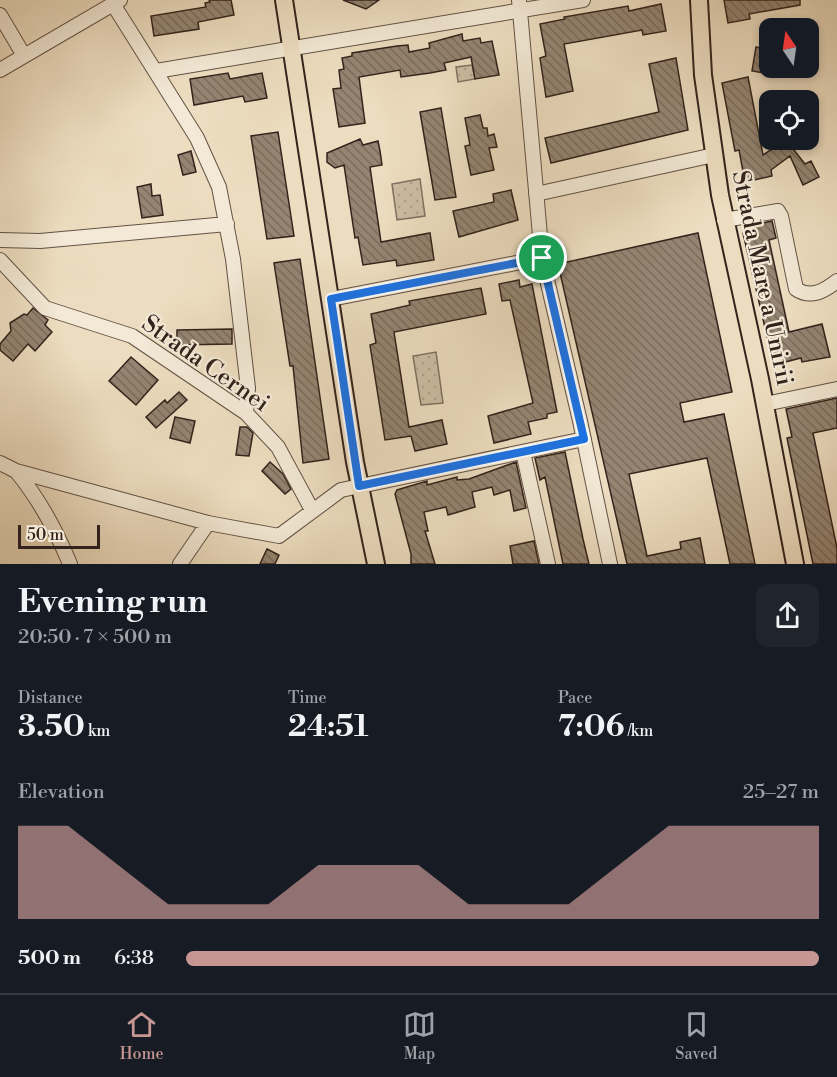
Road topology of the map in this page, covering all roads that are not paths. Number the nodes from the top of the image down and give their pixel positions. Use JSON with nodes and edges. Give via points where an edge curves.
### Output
{"nodes":[{"id":1,"x":284,"y":0,"type":"edge"},
{"id":2,"x":583,"y":0,"type":"edge"},
{"id":3,"x":699,"y":0,"type":"edge"},
{"id":4,"x":117,"y":2,"type":"edge"},
{"id":5,"x":520,"y":5,"type":"edge"},
{"id":6,"x":0,"y":15,"type":"edge"},
{"id":7,"x":291,"y":47,"type":"junction"},
{"id":8,"x":23,"y":54,"type":"junction"},
{"id":9,"x":0,"y":70,"type":"edge"},
{"id":10,"x":156,"y":71,"type":"junction"},
{"id":11,"x":714,"y":155,"type":"junction"},
{"id":12,"x":536,"y":194,"type":"junction"},
{"id":13,"x":724,"y":220,"type":"junction"},
{"id":14,"x":227,"y":224,"type":"junction"},
{"id":15,"x":0,"y":240,"type":"edge"},
{"id":16,"x":542,"y":258,"type":"junction"},
{"id":17,"x":0,"y":260,"type":"edge"},
{"id":18,"x":837,"y":281,"type":"edge"},
{"id":19,"x":331,"y":299,"type":"junction"},
{"id":20,"x":837,"y":389,"type":"edge"},
{"id":21,"x":765,"y":404,"type":"junction"},
{"id":22,"x":246,"y":413,"type":"junction"},
{"id":23,"x":584,"y":439,"type":"junction"},
{"id":24,"x":523,"y":452,"type":"junction"},
{"id":25,"x":0,"y":463,"type":"edge"},
{"id":26,"x":16,"y":471,"type":"junction"},
{"id":27,"x":359,"y":486,"type":"junction"},
{"id":28,"x":312,"y":510,"type":"junction"},
{"id":29,"x":208,"y":523,"type":"junction"},
{"id":30,"x":70,"y":564,"type":"edge"},
{"id":31,"x":180,"y":564,"type":"edge"},
{"id":32,"x":376,"y":564,"type":"edge"},
{"id":33,"x":548,"y":564,"type":"edge"},
{"id":34,"x":610,"y":564,"type":"edge"},
{"id":35,"x":795,"y":564,"type":"edge"}],
"edges":[{"from":1,"to":7,"type":"main road"},
{"from":2,"to":5,"type":"street"},
{"from":3,"to":11,"type":"main road","name":"Strada Mare a Unirii","via":[[703,75]]},
{"from":4,"to":8,"type":"street"},
{"from":4,"to":10,"type":"street"},
{"from":5,"to":7,"type":"street"},
{"from":5,"to":12,"type":"street"},
{"from":6,"to":8,"type":"street"},
{"from":7,"to":10,"type":"street"},
{"from":7,"to":19,"type":"main road"},
{"from":8,"to":9,"type":"street"},
{"from":10,"to":14,"type":"street","via":[[210,163]]},
{"from":11,"to":12,"type":"street"},
{"from":11,"to":13,"type":"main road","name":"Strada Mare a Unirii"},
{"from":12,"to":16,"type":"street"},
{"from":13,"to":18,"type":"street","via":[[778,211],[796,289],[804,294],[817,294]]},
{"from":13,"to":21,"type":"main road","name":"Strada Mare a Unirii"},
{"from":14,"to":15,"type":"street","via":[[40,242]]},
{"from":14,"to":22,"type":"street","via":[[248,388]]},
{"from":16,"to":19,"type":"street"},
{"from":16,"to":23,"type":"street"},
{"from":17,"to":22,"type":"street","name":"Strada Cernei","via":[[45,308],[132,336]]},
{"from":19,"to":27,"type":"main road"},
{"from":20,"to":21,"type":"street"},
{"from":21,"to":35,"type":"main road","name":"Strada Mare a Unirii"},
{"from":22,"to":28,"type":"street","name":"Strada Cernei","via":[[278,447]]},
{"from":23,"to":24,"type":"street"},
{"from":23,"to":34,"type":"street"},
{"from":24,"to":27,"type":"street"},
{"from":24,"to":33,"type":"street"},
{"from":25,"to":26,"type":"street"},
{"from":26,"to":29,"type":"street"},
{"from":26,"to":30,"type":"street","via":[[38,498]]},
{"from":27,"to":28,"type":"street","via":[[335,493]]},
{"from":27,"to":32,"type":"main road"},
{"from":28,"to":29,"type":"street","via":[[279,536]]},
{"from":29,"to":31,"type":"street"}]}
